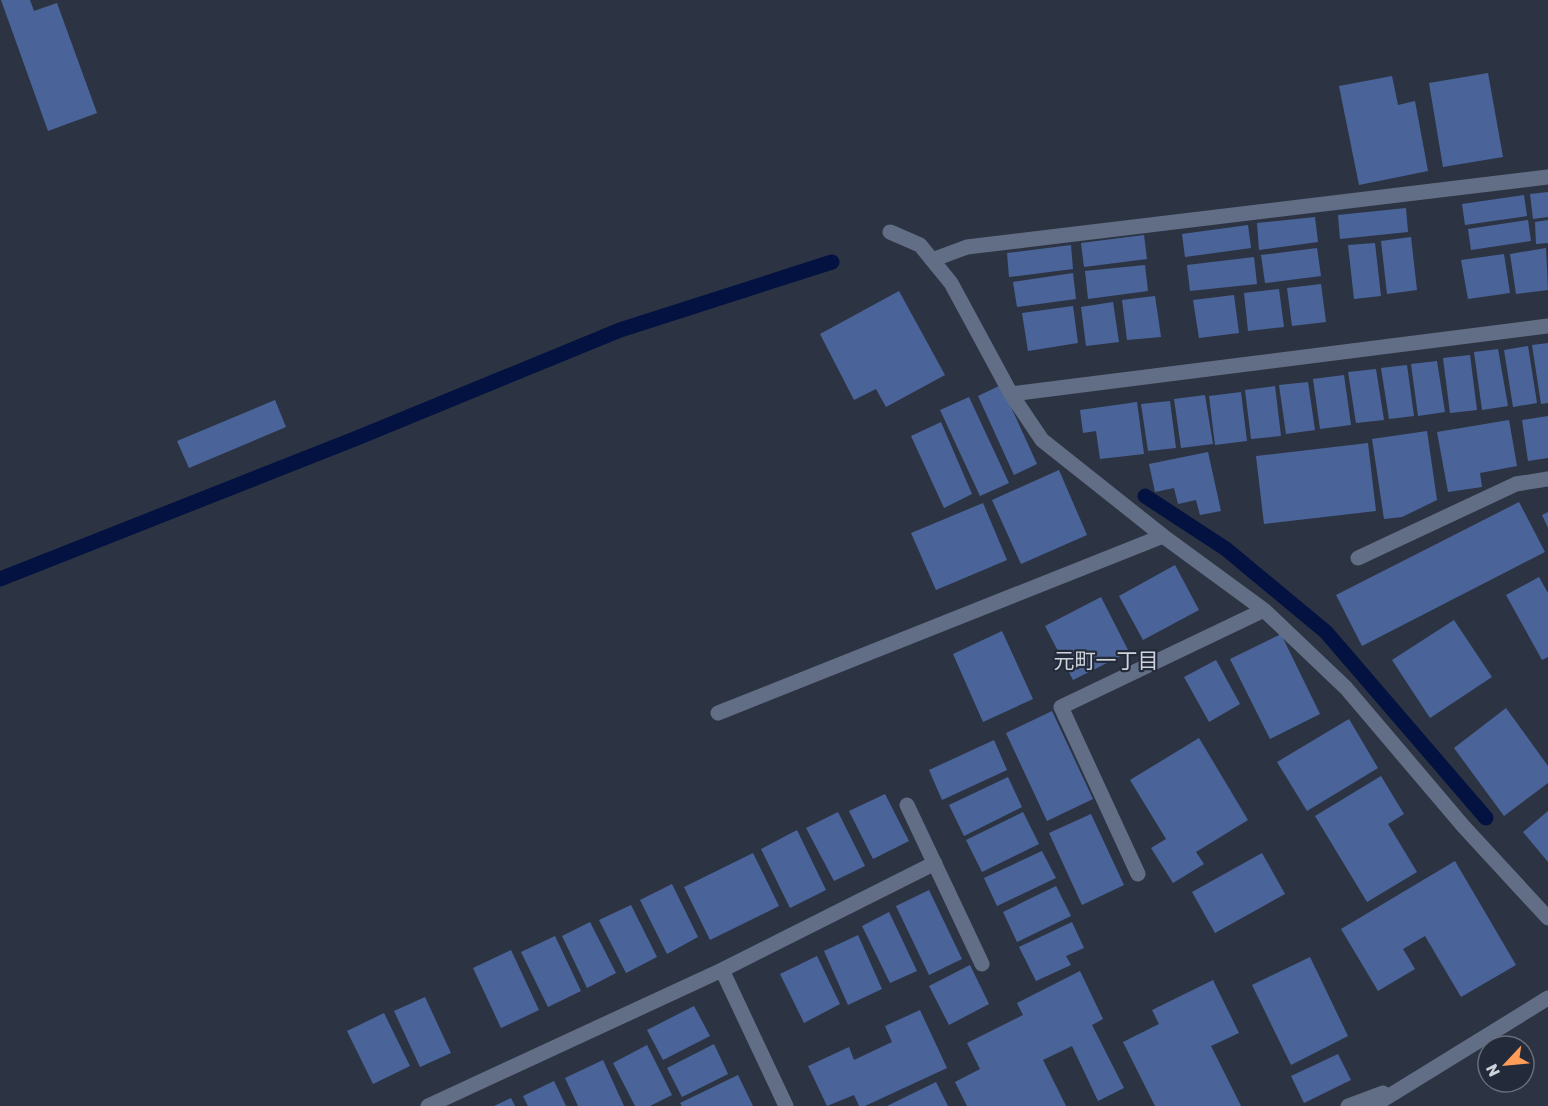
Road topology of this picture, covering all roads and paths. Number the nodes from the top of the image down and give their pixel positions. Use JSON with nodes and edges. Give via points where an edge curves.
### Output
{"nodes":[{"id":1,"x":1548,"y":177,"type":"edge"},
{"id":2,"x":890,"y":232,"type":"dead end"},
{"id":3,"x":932,"y":260,"type":"junction"},
{"id":4,"x":1548,"y":326,"type":"edge"},
{"id":5,"x":1011,"y":394,"type":"junction"},
{"id":6,"x":1548,"y":478,"type":"edge"},
{"id":7,"x":1163,"y":536,"type":"junction"},
{"id":8,"x":1358,"y":558,"type":"dead end"},
{"id":9,"x":1264,"y":610,"type":"junction"},
{"id":10,"x":718,"y":713,"type":"dead end"},
{"id":11,"x":907,"y":805,"type":"dead end"},
{"id":12,"x":935,"y":863,"type":"junction"},
{"id":13,"x":1138,"y":874,"type":"dead end"},
{"id":14,"x":1548,"y":918,"type":"edge"},
{"id":15,"x":982,"y":964,"type":"dead end"},
{"id":16,"x":722,"y":970,"type":"junction"},
{"id":17,"x":1548,"y":998,"type":"edge"},
{"id":18,"x":1412,"y":1083,"type":"junction"},
{"id":19,"x":428,"y":1106,"type":"edge"},
{"id":20,"x":786,"y":1106,"type":"edge"},
{"id":21,"x":1348,"y":1106,"type":"edge"},
{"id":22,"x":1373,"y":1106,"type":"edge"}],
"edges":[{"from":1,"to":3,"type":"street","via":[[967,247]]},
{"from":2,"to":3,"type":"street","via":[[920,245]]},
{"from":3,"to":5,"type":"street","via":[[951,283]]},
{"from":4,"to":5,"type":"street"},
{"from":5,"to":7,"type":"street","via":[[1042,440]]},
{"from":6,"to":8,"type":"street","via":[[1516,484]]},
{"from":7,"to":9,"type":"street"},
{"from":7,"to":10,"type":"street"},
{"from":9,"to":13,"type":"street","via":[[1061,706]]},
{"from":9,"to":14,"type":"street","via":[[1346,688],[1464,827]]},
{"from":11,"to":12,"type":"street"},
{"from":12,"to":15,"type":"street"},
{"from":12,"to":16,"type":"street"},
{"from":16,"to":19,"type":"street"},
{"from":16,"to":20,"type":"street"},
{"from":17,"to":18,"type":"street"},
{"from":18,"to":21,"type":"street"},
{"from":18,"to":22,"type":"street"}]}
